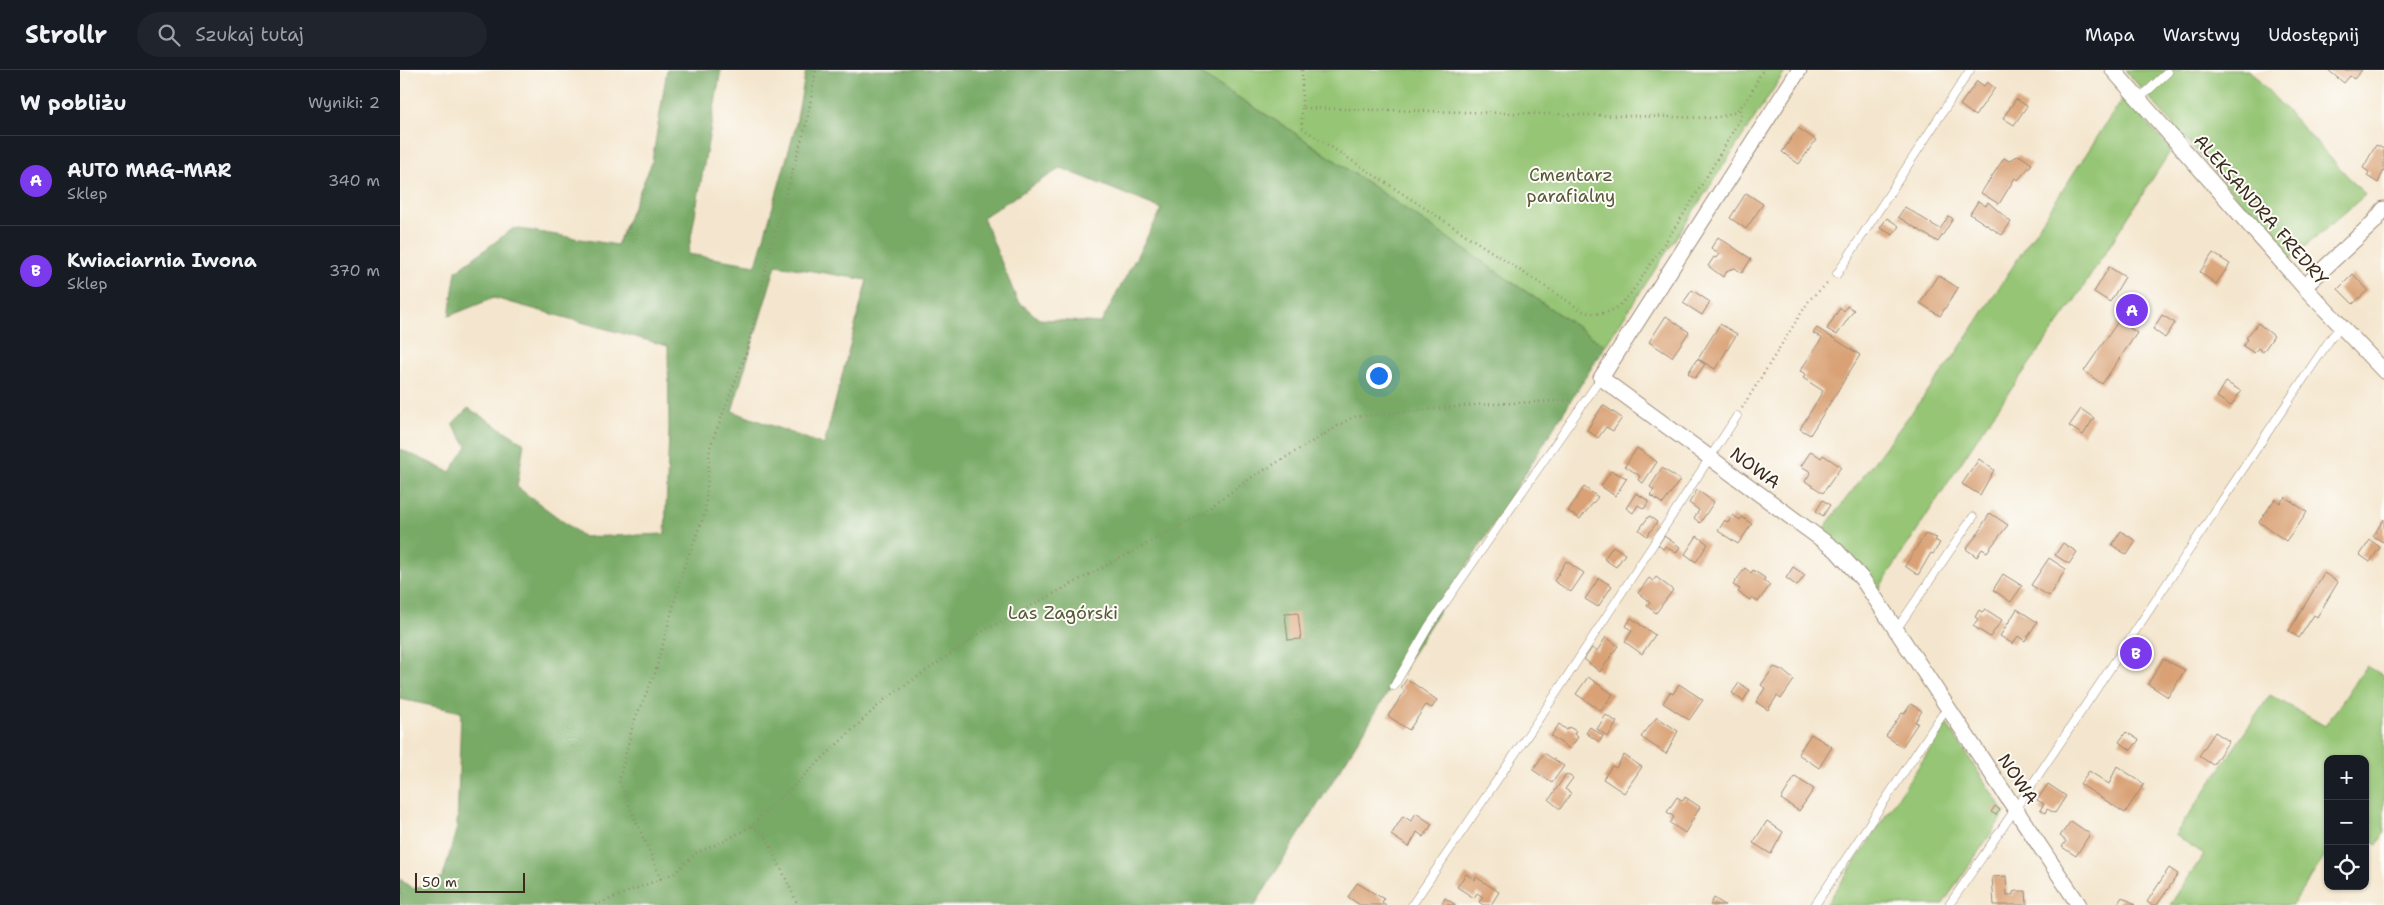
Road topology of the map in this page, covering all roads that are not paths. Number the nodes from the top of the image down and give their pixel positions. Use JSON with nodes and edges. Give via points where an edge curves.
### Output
{"nodes":[{"id":1,"x":1799,"y":70,"type":"edge"},
{"id":2,"x":1970,"y":70,"type":"edge"},
{"id":3,"x":2113,"y":70,"type":"edge"},
{"id":4,"x":2168,"y":72,"type":"dead end"},
{"id":5,"x":2139,"y":99,"type":"junction"},
{"id":6,"x":2384,"y":209,"type":"edge"},
{"id":7,"x":1837,"y":274,"type":"road end"},
{"id":8,"x":2304,"y":287,"type":"junction"},
{"id":9,"x":2341,"y":327,"type":"junction"},
{"id":10,"x":2384,"y":371,"type":"edge"},
{"id":11,"x":1601,"y":378,"type":"junction"},
{"id":12,"x":1737,"y":416,"type":"road end"},
{"id":13,"x":1710,"y":458,"type":"junction"},
{"id":14,"x":1973,"y":517,"type":"dead end"},
{"id":15,"x":1896,"y":630,"type":"junction"},
{"id":16,"x":1394,"y":686,"type":"dead end"},
{"id":17,"x":1949,"y":710,"type":"junction"},
{"id":18,"x":2016,"y":810,"type":"junction"},
{"id":19,"x":1412,"y":905,"type":"edge"},
{"id":20,"x":1814,"y":905,"type":"edge"},
{"id":21,"x":1949,"y":905,"type":"edge"},
{"id":22,"x":2079,"y":905,"type":"edge"}],
"edges":[{"from":1,"to":11,"type":"street"},
{"from":2,"to":7,"type":"lane"},
{"from":3,"to":5,"type":"street","name":"ALEKSANDRA FREDRY"},
{"from":4,"to":5,"type":"lane"},
{"from":5,"to":8,"type":"street","name":"ALEKSANDRA FREDRY"},
{"from":6,"to":8,"type":"street"},
{"from":8,"to":9,"type":"street","name":"ALEKSANDRA FREDRY"},
{"from":9,"to":10,"type":"street","name":"ALEKSANDRA FREDRY"},
{"from":9,"to":18,"type":"lane","via":[[2214,511]]},
{"from":11,"to":13,"type":"street","name":"NOWA"},
{"from":11,"to":16,"type":"lane","via":[[1429,626]]},
{"from":12,"to":13,"type":"lane"},
{"from":13,"to":15,"type":"street","name":"NOWA","via":[[1836,550],[1862,580]]},
{"from":13,"to":19,"type":"lane"},
{"from":14,"to":15,"type":"lane"},
{"from":15,"to":17,"type":"street","name":"NOWA"},
{"from":17,"to":18,"type":"street","name":"NOWA"},
{"from":17,"to":20,"type":"lane","via":[[1942,715]]},
{"from":18,"to":21,"type":"lane"},
{"from":18,"to":22,"type":"street","name":"NOWA"}]}
